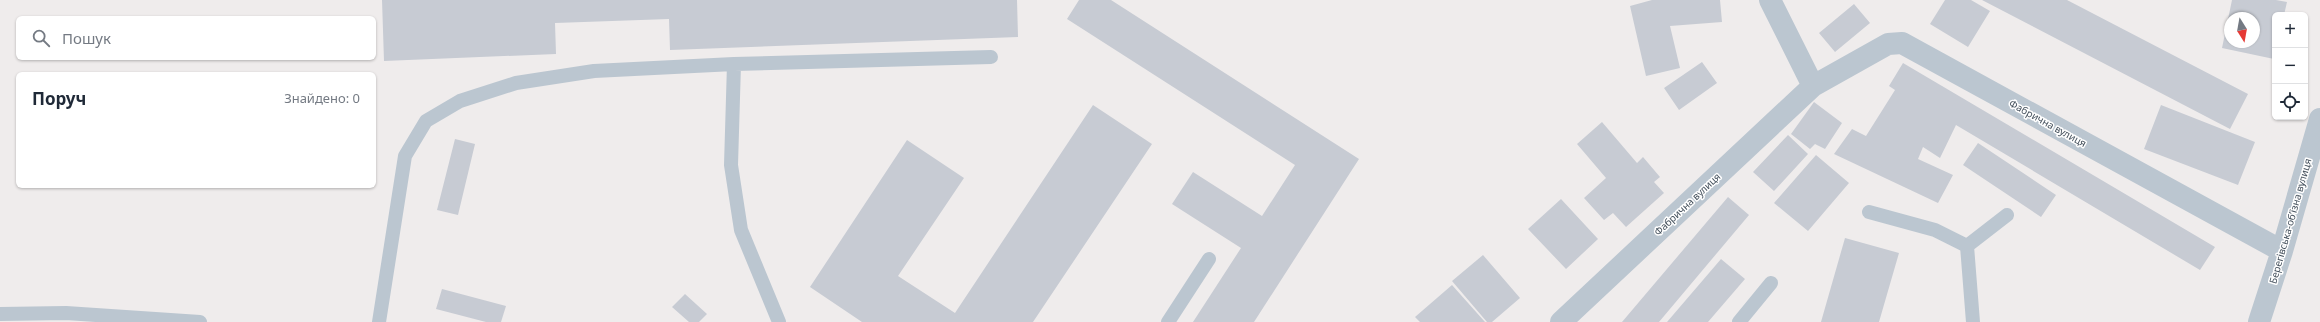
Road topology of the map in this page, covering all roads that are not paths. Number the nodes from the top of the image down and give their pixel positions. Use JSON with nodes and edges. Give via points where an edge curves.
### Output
{"nodes":[{"id":1,"x":1770,"y":0,"type":"edge"},
{"id":2,"x":991,"y":57,"type":"dead end"},
{"id":3,"x":734,"y":64,"type":"junction"},
{"id":4,"x":1813,"y":86,"type":"junction"},
{"id":5,"x":2320,"y":119,"type":"edge"},
{"id":6,"x":1869,"y":212,"type":"dead end"},
{"id":7,"x":2007,"y":215,"type":"dead end"},
{"id":8,"x":1967,"y":246,"type":"junction"},
{"id":9,"x":2282,"y":252,"type":"junction"},
{"id":10,"x":1209,"y":259,"type":"dead end"},
{"id":11,"x":1771,"y":283,"type":"dead end"},
{"id":12,"x":0,"y":314,"type":"edge"},
{"id":13,"x":200,"y":322,"type":"edge"},
{"id":14,"x":379,"y":322,"type":"edge"},
{"id":15,"x":779,"y":322,"type":"edge"},
{"id":16,"x":1168,"y":322,"type":"edge"},
{"id":17,"x":1561,"y":322,"type":"edge"},
{"id":18,"x":1739,"y":322,"type":"edge"},
{"id":19,"x":1973,"y":322,"type":"edge"},
{"id":20,"x":2259,"y":322,"type":"edge"}],
"edges":[{"from":1,"to":4,"type":"street"},
{"from":2,"to":3,"type":"lane"},
{"from":3,"to":14,"type":"lane","via":[[594,71],[516,83],[460,101],[426,120],[406,156]]},
{"from":3,"to":15,"type":"lane","via":[[731,165],[741,230]]},
{"from":4,"to":9,"type":"street","name":"Фабрична вулиця","via":[[1888,44],[1902,43]]},
{"from":4,"to":17,"type":"street","name":"Фабрична вулиця"},
{"from":5,"to":9,"type":"street","name":"Берегівська-обʼїзна вулиця"},
{"from":6,"to":8,"type":"lane","via":[[1935,230]]},
{"from":7,"to":8,"type":"lane"},
{"from":8,"to":19,"type":"lane"},
{"from":9,"to":20,"type":"street","name":"Берегівська-обʼїзна вулиця"},
{"from":10,"to":16,"type":"lane"},
{"from":11,"to":18,"type":"lane"},
{"from":12,"to":13,"type":"lane","via":[[66,313]]}]}
